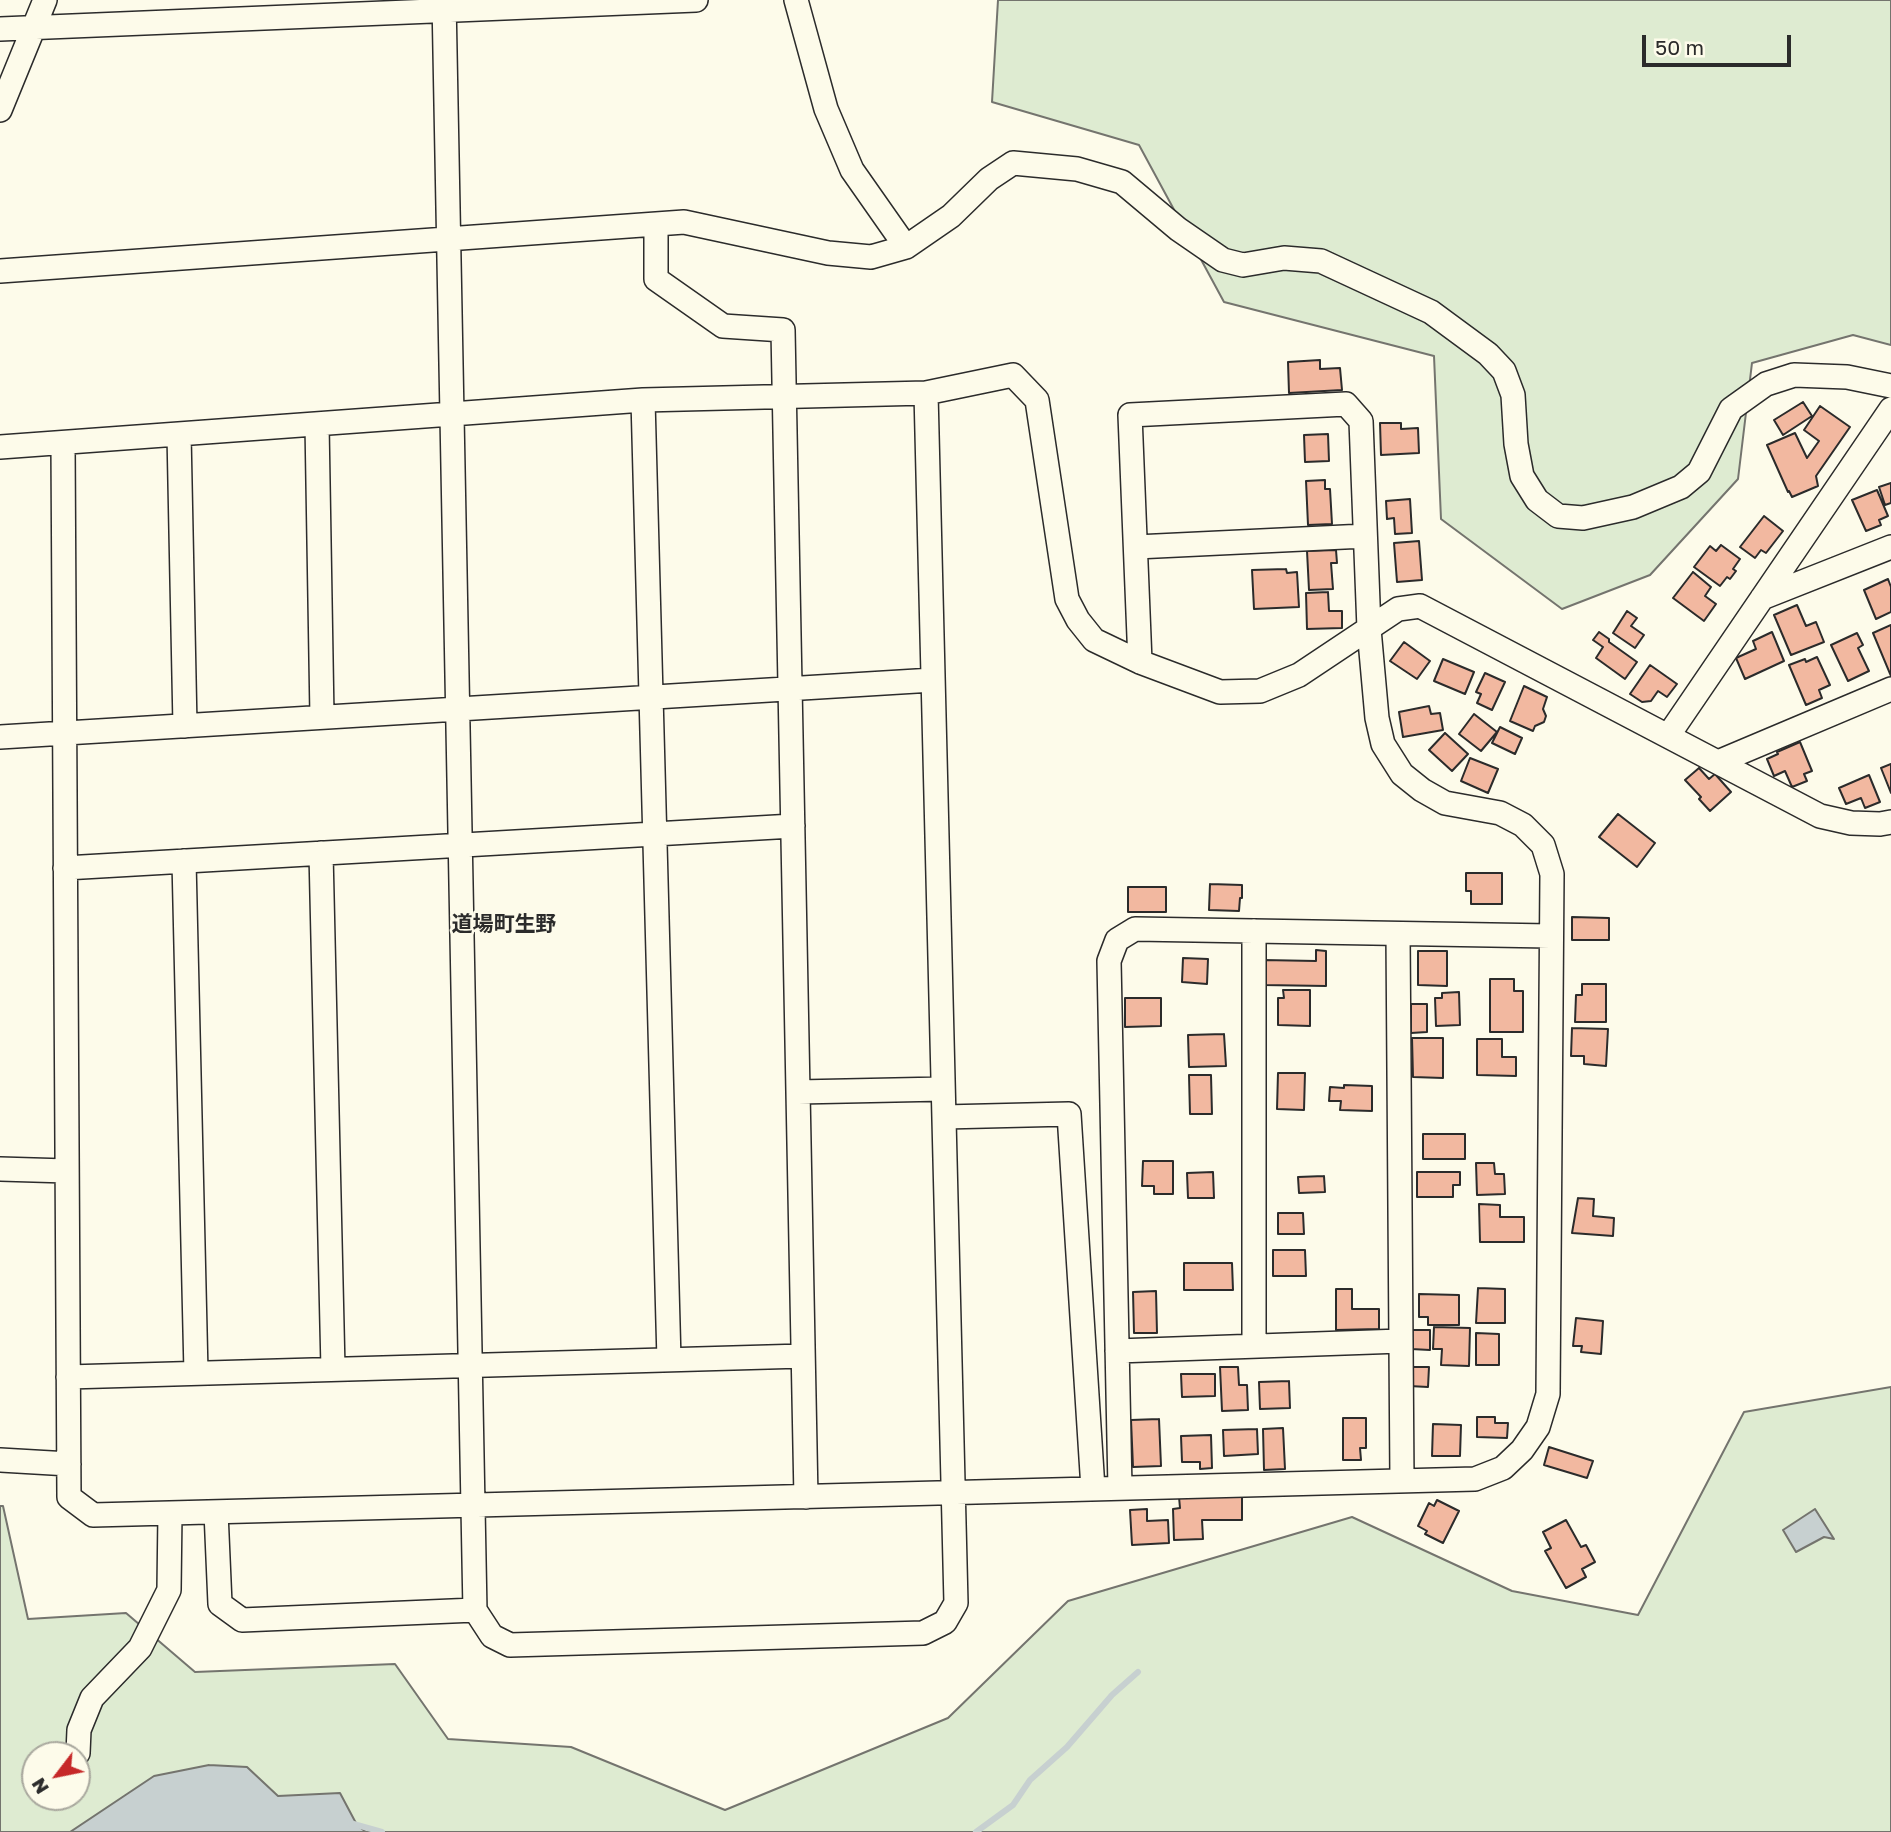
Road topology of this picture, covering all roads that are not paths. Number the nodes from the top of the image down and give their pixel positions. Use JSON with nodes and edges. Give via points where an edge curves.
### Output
{"nodes":[{"id":1,"x":45,"y":0,"type":"edge"},
{"id":2,"x":696,"y":0,"type":"edge"},
{"id":3,"x":796,"y":0,"type":"edge"},
{"id":4,"x":444,"y":5,"type":"edge"},
{"id":5,"x":33,"y":27,"type":"junction"},
{"id":6,"x":0,"y":29,"type":"edge"},
{"id":7,"x":0,"y":110,"type":"edge"},
{"id":8,"x":656,"y":224,"type":"junction"},
{"id":9,"x":449,"y":239,"type":"junction"},
{"id":10,"x":905,"y":247,"type":"junction"},
{"id":11,"x":0,"y":271,"type":"edge"},
{"id":12,"x":1891,"y":386,"type":"edge"},
{"id":13,"x":926,"y":393,"type":"junction"},
{"id":14,"x":785,"y":396,"type":"junction"},
{"id":15,"x":643,"y":400,"type":"junction"},
{"id":16,"x":1891,"y":409,"type":"edge"},
{"id":17,"x":453,"y":414,"type":"junction"},
{"id":18,"x":317,"y":424,"type":"junction"},
{"id":19,"x":179,"y":434,"type":"junction"},
{"id":20,"x":63,"y":443,"type":"junction"},
{"id":21,"x":0,"y":447,"type":"edge"},
{"id":22,"x":1365,"y":536,"type":"junction"},
{"id":23,"x":1136,"y":547,"type":"junction"},
{"id":24,"x":1891,"y":547,"type":"edge"},
{"id":25,"x":1762,"y":598,"type":"junction"},
{"id":26,"x":1369,"y":629,"type":"junction"},
{"id":27,"x":1140,"y":662,"type":"junction"},
{"id":28,"x":933,"y":680,"type":"junction"},
{"id":29,"x":790,"y":688,"type":"junction"},
{"id":30,"x":1891,"y":689,"type":"edge"},
{"id":31,"x":651,"y":697,"type":"junction"},
{"id":32,"x":458,"y":709,"type":"junction"},
{"id":33,"x":322,"y":717,"type":"junction"},
{"id":34,"x":185,"y":726,"type":"junction"},
{"id":35,"x":65,"y":733,"type":"junction"},
{"id":36,"x":1668,"y":736,"type":"junction"},
{"id":37,"x":0,"y":737,"type":"edge"},
{"id":38,"x":1718,"y":762,"type":"junction"},
{"id":39,"x":1891,"y":822,"type":"edge"},
{"id":40,"x":793,"y":826,"type":"junction"},
{"id":41,"x":655,"y":834,"type":"junction"},
{"id":42,"x":461,"y":845,"type":"junction"},
{"id":43,"x":321,"y":853,"type":"junction"},
{"id":44,"x":184,"y":861,"type":"junction"},
{"id":45,"x":65,"y":868,"type":"junction"},
{"id":46,"x":1254,"y":931,"type":"junction"},
{"id":47,"x":1398,"y":934,"type":"junction"},
{"id":48,"x":1550,"y":936,"type":"junction"},
{"id":49,"x":943,"y":1089,"type":"junction"},
{"id":50,"x":798,"y":1092,"type":"junction"},
{"id":51,"x":944,"y":1117,"type":"junction"},
{"id":52,"x":0,"y":1169,"type":"edge"},
{"id":53,"x":67,"y":1171,"type":"junction"},
{"id":54,"x":1401,"y":1341,"type":"junction"},
{"id":55,"x":1254,"y":1346,"type":"junction"},
{"id":56,"x":1117,"y":1351,"type":"junction"},
{"id":57,"x":803,"y":1356,"type":"junction"},
{"id":58,"x":668,"y":1360,"type":"junction"},
{"id":59,"x":471,"y":1365,"type":"junction"},
{"id":60,"x":333,"y":1369,"type":"junction"},
{"id":61,"x":196,"y":1373,"type":"junction"},
{"id":62,"x":68,"y":1377,"type":"junction"},
{"id":63,"x":0,"y":1460,"type":"edge"},
{"id":64,"x":69,"y":1464,"type":"junction"},
{"id":65,"x":1402,"y":1481,"type":"junction"},
{"id":66,"x":1120,"y":1488,"type":"junction"},
{"id":67,"x":1093,"y":1489,"type":"junction"},
{"id":68,"x":953,"y":1493,"type":"junction"},
{"id":69,"x":806,"y":1497,"type":"junction"},
{"id":70,"x":474,"y":1505,"type":"junction"},
{"id":71,"x":216,"y":1512,"type":"junction"},
{"id":72,"x":170,"y":1513,"type":"junction"},
{"id":73,"x":475,"y":1610,"type":"junction"},
{"id":74,"x":79,"y":1741,"type":"edge"}],
"edges":[{"from":1,"to":5,"type":"street"},
{"from":2,"to":4,"type":"street"},
{"from":3,"to":10,"type":"street","via":[[826,109],[852,170]]},
{"from":4,"to":5,"type":"street"},
{"from":4,"to":9,"type":"street"},
{"from":5,"to":6,"type":"street"},
{"from":5,"to":7,"type":"street"},
{"from":8,"to":9,"type":"street"},
{"from":8,"to":10,"type":"street","via":[[684,222],[828,253],[871,257]]},
{"from":8,"to":14,"type":"street","via":[[656,279],[723,326],[783,330]]},
{"from":9,"to":11,"type":"street"},
{"from":9,"to":17,"type":"street"},
{"from":10,"to":12,"type":"street","via":[[951,216],[1013,163],[1077,169],[1122,182],[1223,260],[1243,265],[1284,258],[1321,261],[1431,312],[1504,371],[1513,395],[1522,476],[1537,499],[1558,516],[1583,518],[1633,507],[1681,487],[1699,472],[1731,409],[1766,384],[1794,375],[1847,377]]},
{"from":13,"to":14,"type":"street"},
{"from":13,"to":27,"type":"street","via":[[1013,375],[1037,400],[1067,599],[1094,640]]},
{"from":13,"to":28,"type":"street"},
{"from":14,"to":15,"type":"street"},
{"from":14,"to":29,"type":"street"},
{"from":15,"to":17,"type":"street"},
{"from":15,"to":31,"type":"street"},
{"from":16,"to":25,"type":"street"},
{"from":17,"to":18,"type":"street"},
{"from":17,"to":32,"type":"street"},
{"from":18,"to":19,"type":"street"},
{"from":18,"to":33,"type":"street"},
{"from":19,"to":20,"type":"street"},
{"from":19,"to":34,"type":"street"},
{"from":20,"to":21,"type":"street"},
{"from":20,"to":35,"type":"street"},
{"from":22,"to":23,"type":"street"},
{"from":22,"to":23,"type":"street","via":[[1360,421],[1346,404],[1130,415]]},
{"from":22,"to":26,"type":"street"},
{"from":23,"to":27,"type":"street"},
{"from":24,"to":25,"type":"street"},
{"from":25,"to":36,"type":"street"},
{"from":26,"to":27,"type":"street","via":[[1299,675],[1259,691],[1220,692]]},
{"from":26,"to":36,"type":"street","via":[[1398,609],[1420,606]]},
{"from":26,"to":48,"type":"street","via":[[1377,718],[1384,744],[1402,774],[1422,790],[1445,803],[1500,813],[1523,825],[1544,845],[1552,874]]},
{"from":28,"to":29,"type":"street"},
{"from":28,"to":49,"type":"street"},
{"from":29,"to":31,"type":"street"},
{"from":29,"to":40,"type":"street"},
{"from":30,"to":38,"type":"street"},
{"from":31,"to":32,"type":"street"},
{"from":31,"to":41,"type":"street"},
{"from":32,"to":33,"type":"street"},
{"from":32,"to":42,"type":"street"},
{"from":33,"to":34,"type":"street"},
{"from":34,"to":35,"type":"street"},
{"from":35,"to":37,"type":"street"},
{"from":35,"to":45,"type":"street"},
{"from":36,"to":38,"type":"street"},
{"from":38,"to":39,"type":"street","via":[[1821,816],[1851,823]]},
{"from":40,"to":41,"type":"street"},
{"from":40,"to":50,"type":"street"},
{"from":41,"to":42,"type":"street"},
{"from":41,"to":58,"type":"street"},
{"from":42,"to":43,"type":"street"},
{"from":42,"to":59,"type":"street"},
{"from":43,"to":44,"type":"street"},
{"from":43,"to":60,"type":"street"},
{"from":44,"to":45,"type":"street"},
{"from":44,"to":61,"type":"street"},
{"from":45,"to":53,"type":"street"},
{"from":46,"to":47,"type":"street"},
{"from":46,"to":55,"type":"street"},
{"from":46,"to":56,"type":"street","via":[[1135,929],[1117,940],[1109,961]]},
{"from":47,"to":48,"type":"street"},
{"from":47,"to":54,"type":"street"},
{"from":48,"to":65,"type":"street","via":[[1548,1394],[1538,1427],[1503,1468],[1475,1479]]},
{"from":49,"to":50,"type":"street"},
{"from":49,"to":51,"type":"street"},
{"from":50,"to":57,"type":"street"},
{"from":51,"to":67,"type":"street","via":[[1069,1114]]},
{"from":51,"to":68,"type":"street"},
{"from":52,"to":53,"type":"street"},
{"from":53,"to":62,"type":"street"},
{"from":54,"to":55,"type":"street"},
{"from":54,"to":65,"type":"street"},
{"from":55,"to":56,"type":"street"},
{"from":56,"to":66,"type":"street"},
{"from":57,"to":58,"type":"street"},
{"from":57,"to":69,"type":"street"},
{"from":58,"to":59,"type":"street"},
{"from":59,"to":60,"type":"street"},
{"from":59,"to":70,"type":"street"},
{"from":60,"to":61,"type":"street"},
{"from":61,"to":62,"type":"street"},
{"from":62,"to":64,"type":"street"},
{"from":63,"to":64,"type":"street"},
{"from":64,"to":72,"type":"street","via":[[69,1497],[93,1515]]},
{"from":65,"to":66,"type":"street"},
{"from":66,"to":67,"type":"street"},
{"from":67,"to":68,"type":"street"},
{"from":68,"to":69,"type":"street"},
{"from":68,"to":73,"type":"street","via":[[956,1603],[945,1622],[923,1633],[510,1645],[492,1636]]},
{"from":69,"to":70,"type":"street"},
{"from":70,"to":71,"type":"street"},
{"from":70,"to":73,"type":"street"},
{"from":71,"to":72,"type":"street"},
{"from":71,"to":73,"type":"street","via":[[220,1604],[242,1620]]},
{"from":72,"to":74,"type":"street","via":[[169,1590],[140,1648],[92,1698]]}]}
